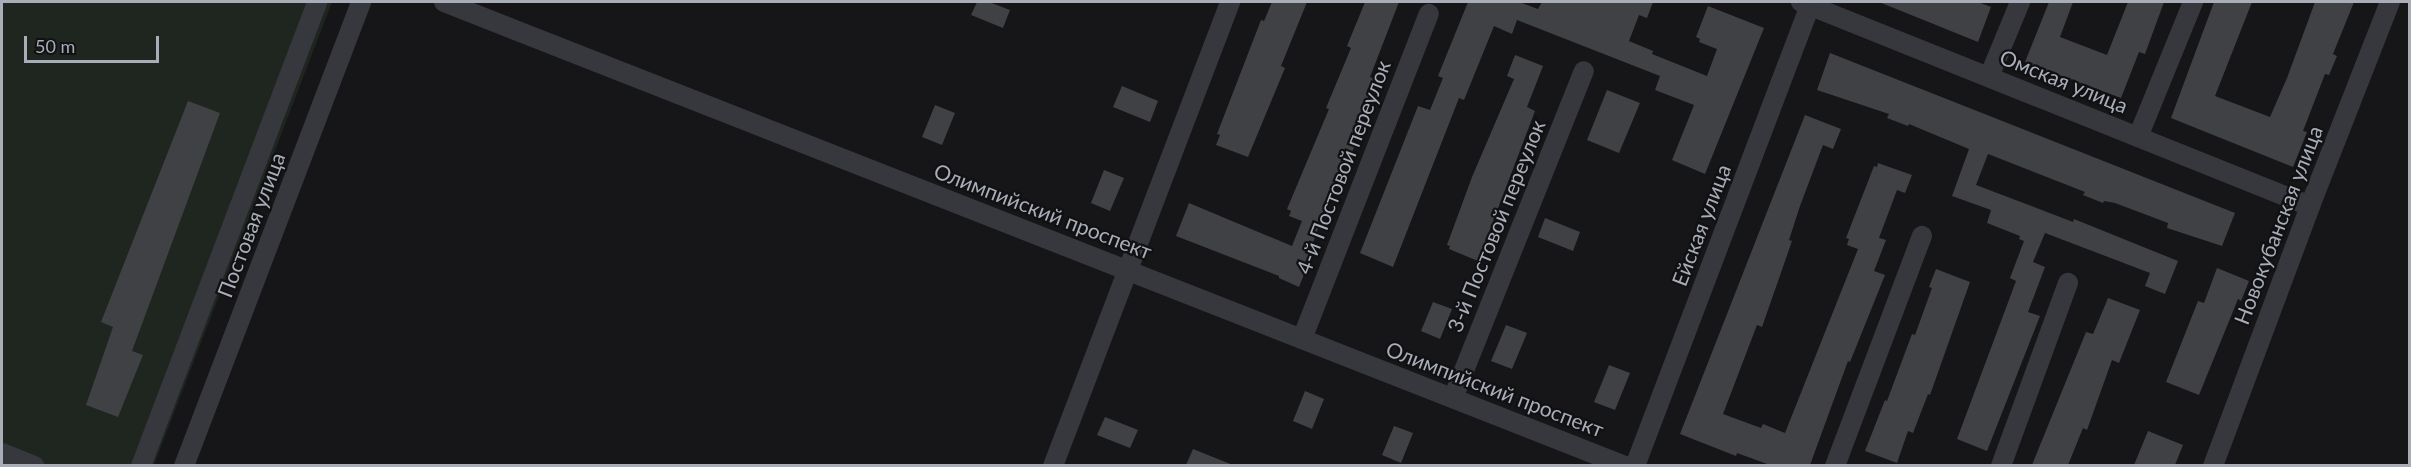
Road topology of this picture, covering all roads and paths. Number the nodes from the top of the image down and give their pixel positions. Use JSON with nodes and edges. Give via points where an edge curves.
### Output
{"nodes":[{"id":1,"x":316,"y":2,"type":"edge"},
{"id":2,"x":362,"y":2,"type":"edge"},
{"id":3,"x":444,"y":2,"type":"edge"},
{"id":4,"x":1230,"y":2,"type":"edge"},
{"id":5,"x":2020,"y":2,"type":"edge"},
{"id":6,"x":2193,"y":2,"type":"edge"},
{"id":7,"x":2390,"y":2,"type":"edge"},
{"id":8,"x":1807,"y":3,"type":"edge"},
{"id":9,"x":1430,"y":14,"type":"dead end"},
{"id":10,"x":1584,"y":71,"type":"dead end"},
{"id":11,"x":1989,"y":77,"type":"junction"},
{"id":12,"x":2138,"y":137,"type":"junction"},
{"id":13,"x":2310,"y":206,"type":"junction"},
{"id":14,"x":1922,"y":236,"type":"dead end"},
{"id":15,"x":1126,"y":270,"type":"junction"},
{"id":16,"x":2068,"y":283,"type":"dead end"},
{"id":17,"x":1302,"y":339,"type":"junction"},
{"id":18,"x":1453,"y":398,"type":"junction"},
{"id":19,"x":2,"y":453,"type":"edge"},
{"id":20,"x":28,"y":464,"type":"edge"},
{"id":21,"x":141,"y":465,"type":"edge"},
{"id":22,"x":184,"y":465,"type":"edge"},
{"id":23,"x":1053,"y":465,"type":"edge"},
{"id":24,"x":1625,"y":465,"type":"edge"},
{"id":25,"x":1635,"y":465,"type":"edge"},
{"id":26,"x":1835,"y":465,"type":"edge"},
{"id":27,"x":2001,"y":465,"type":"edge"},
{"id":28,"x":2213,"y":465,"type":"edge"}],
"edges":[{"from":1,"to":21,"type":"street","name":"Постовая улица"},
{"from":2,"to":22,"type":"street","name":"Постовая улица"},
{"from":3,"to":15,"type":"street","name":"Олимпийский проспект"},
{"from":4,"to":15,"type":"street"},
{"from":5,"to":11,"type":"street"},
{"from":6,"to":12,"type":"street"},
{"from":7,"to":13,"type":"street","name":"Новокубанская улица"},
{"from":8,"to":11,"type":"street","name":"Омская улица"},
{"from":8,"to":25,"type":"street","name":"Ейская улица"},
{"from":9,"to":17,"type":"street","name":"4-й Постовой переулок"},
{"from":10,"to":18,"type":"street","name":"3-й Постовой переулок"},
{"from":11,"to":12,"type":"street","name":"Омская улица"},
{"from":12,"to":13,"type":"street","name":"Омская улица"},
{"from":13,"to":28,"type":"street","name":"Новокубанская улица"},
{"from":14,"to":26,"type":"street"},
{"from":15,"to":17,"type":"street","name":"Олимпийский проспект"},
{"from":15,"to":23,"type":"street"},
{"from":16,"to":27,"type":"street"},
{"from":17,"to":18,"type":"street","name":"Олимпийский проспект"},
{"from":18,"to":24,"type":"street","name":"Олимпийский проспект"},
{"from":19,"to":20,"type":"street"}]}
